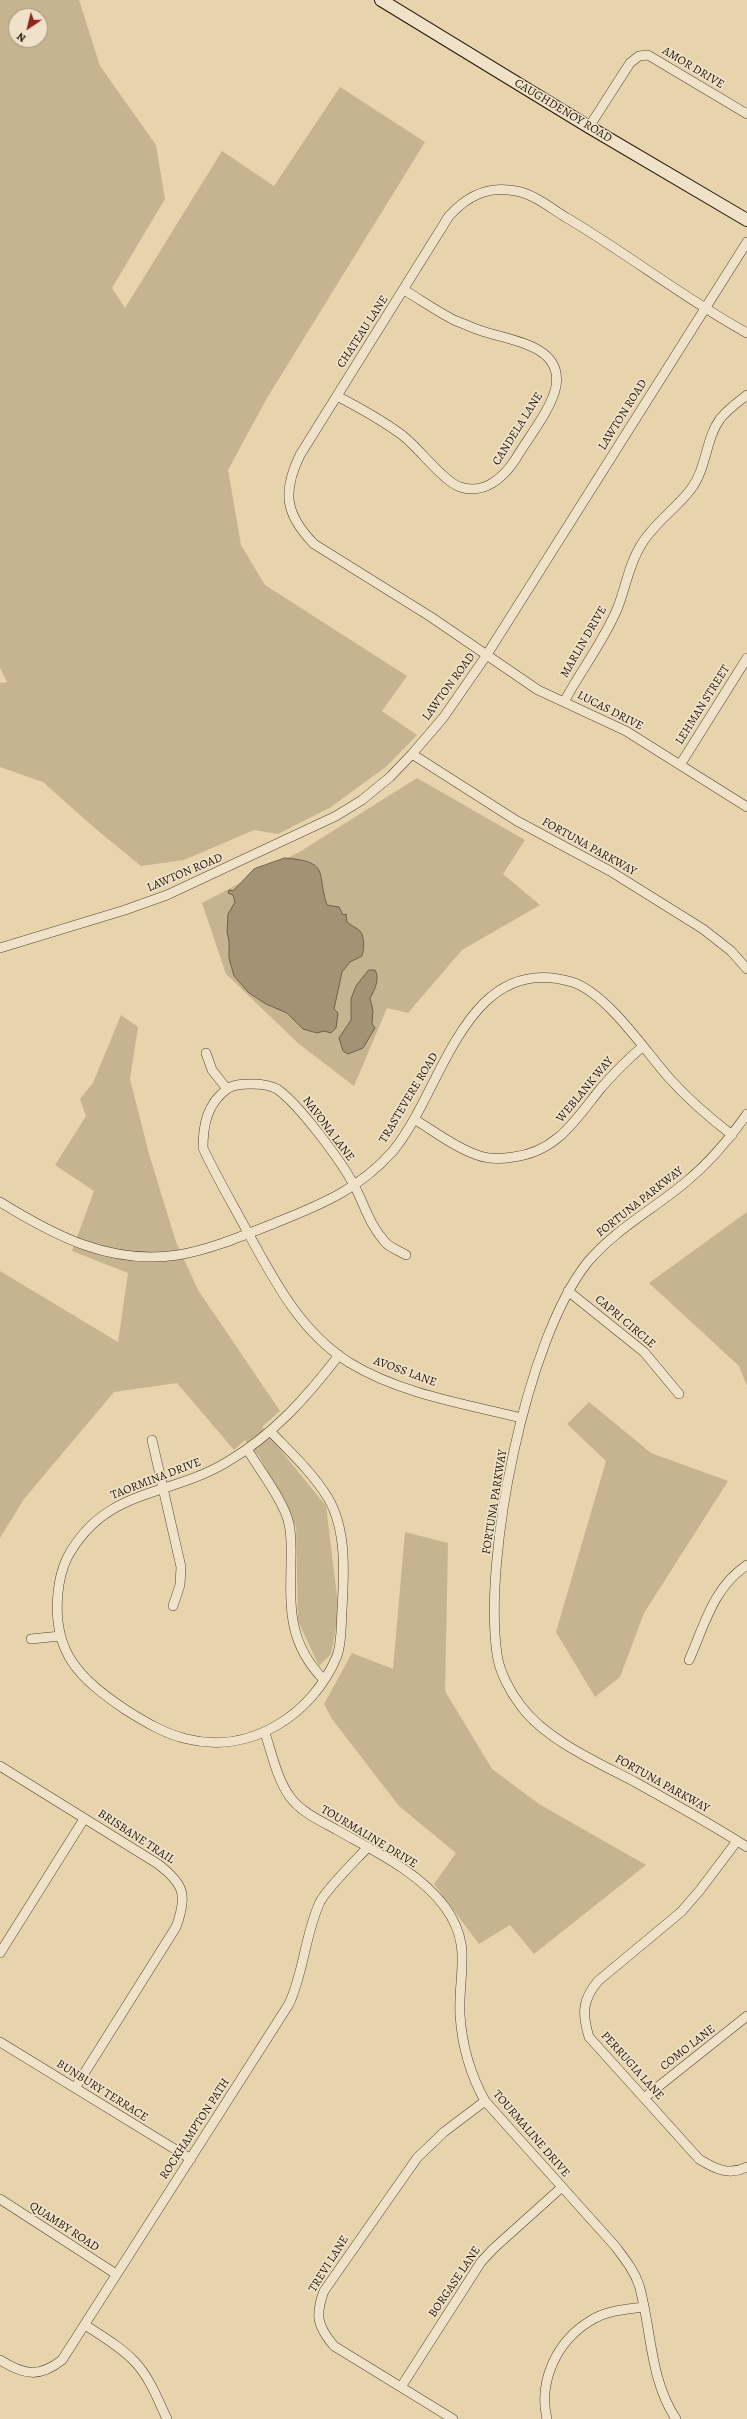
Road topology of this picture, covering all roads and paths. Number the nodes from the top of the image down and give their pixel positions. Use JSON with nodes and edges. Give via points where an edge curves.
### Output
{"nodes":[{"id":1,"x":380,"y":0,"type":"edge"},
{"id":2,"x":747,"y":114,"type":"edge"},
{"id":3,"x":589,"y":127,"type":"junction"},
{"id":4,"x":747,"y":220,"type":"edge"},
{"id":5,"x":747,"y":242,"type":"edge"},
{"id":6,"x":404,"y":290,"type":"junction"},
{"id":7,"x":705,"y":308,"type":"junction"},
{"id":8,"x":747,"y":333,"type":"edge"},
{"id":9,"x":747,"y":395,"type":"edge"},
{"id":10,"x":337,"y":396,"type":"junction"},
{"id":11,"x":486,"y":656,"type":"junction"},
{"id":12,"x":747,"y":658,"type":"edge"},
{"id":13,"x":564,"y":702,"type":"junction"},
{"id":14,"x":412,"y":754,"type":"junction"},
{"id":15,"x":680,"y":765,"type":"junction"},
{"id":16,"x":747,"y":807,"type":"edge"},
{"id":17,"x":0,"y":948,"type":"edge"},
{"id":18,"x":747,"y":969,"type":"edge"},
{"id":19,"x":642,"y":1047,"type":"junction"},
{"id":20,"x":206,"y":1053,"type":"dead end"},
{"id":21,"x":227,"y":1089,"type":"junction"},
{"id":22,"x":747,"y":1114,"type":"edge"},
{"id":23,"x":414,"y":1119,"type":"junction"},
{"id":24,"x":732,"y":1135,"type":"junction"},
{"id":25,"x":355,"y":1186,"type":"junction"},
{"id":26,"x":0,"y":1202,"type":"edge"},
{"id":27,"x":248,"y":1233,"type":"junction"},
{"id":28,"x":406,"y":1255,"type":"dead end"},
{"id":29,"x":568,"y":1291,"type":"junction"},
{"id":30,"x":339,"y":1355,"type":"junction"},
{"id":31,"x":679,"y":1394,"type":"dead end"},
{"id":32,"x":522,"y":1418,"type":"junction"},
{"id":33,"x":270,"y":1431,"type":"junction"},
{"id":34,"x":152,"y":1440,"type":"dead end"},
{"id":35,"x":247,"y":1449,"type":"junction"},
{"id":36,"x":163,"y":1488,"type":"junction"},
{"id":37,"x":747,"y":1565,"type":"edge"},
{"id":38,"x":173,"y":1606,"type":"dead end"},
{"id":39,"x":60,"y":1636,"type":"junction"},
{"id":40,"x":31,"y":1639,"type":"dead end"},
{"id":41,"x":689,"y":1660,"type":"dead end"},
{"id":42,"x":324,"y":1680,"type":"junction"},
{"id":43,"x":265,"y":1733,"type":"junction"},
{"id":44,"x":0,"y":1766,"type":"edge"},
{"id":45,"x":84,"y":1819,"type":"junction"},
{"id":46,"x":737,"y":1841,"type":"junction"},
{"id":47,"x":368,"y":1847,"type":"junction"},
{"id":48,"x":747,"y":1848,"type":"edge"},
{"id":49,"x":0,"y":1954,"type":"edge"},
{"id":50,"x":747,"y":2016,"type":"edge"},
{"id":51,"x":0,"y":2042,"type":"edge"},
{"id":52,"x":75,"y":2088,"type":"junction"},
{"id":53,"x":644,"y":2098,"type":"junction"},
{"id":54,"x":485,"y":2101,"type":"junction"},
{"id":55,"x":191,"y":2159,"type":"junction"},
{"id":56,"x":747,"y":2167,"type":"edge"},
{"id":57,"x":562,"y":2188,"type":"junction"},
{"id":58,"x":0,"y":2199,"type":"edge"},
{"id":59,"x":116,"y":2274,"type":"junction"},
{"id":60,"x":644,"y":2307,"type":"junction"},
{"id":61,"x":85,"y":2325,"type":"junction"},
{"id":62,"x":0,"y":2360,"type":"edge"},
{"id":63,"x":401,"y":2387,"type":"junction"},
{"id":64,"x":167,"y":2419,"type":"edge"},
{"id":65,"x":453,"y":2419,"type":"edge"},
{"id":66,"x":547,"y":2419,"type":"edge"},
{"id":67,"x":676,"y":2419,"type":"edge"}],
"edges":[{"from":1,"to":3,"type":"street","name":"CAUGHDENOY ROAD"},
{"from":2,"to":3,"type":"street","name":"AMOR DRIVE","via":[[648,55],[639,56],[630,63]]},
{"from":3,"to":4,"type":"street","name":"CAUGHDENOY ROAD"},
{"from":5,"to":7,"type":"street","name":"LAWTON ROAD"},
{"from":6,"to":7,"type":"street","name":"CHATEAU LANE","via":[[449,216],[462,202],[486,191],[502,189],[518,191],[611,244]]},
{"from":6,"to":10,"type":"street","name":"CHATEAU LANE"},
{"from":6,"to":10,"type":"street","name":"CANDELA LANE","via":[[455,320],[479,330],[523,341],[539,349],[552,366],[556,382],[551,401],[513,462],[500,479],[489,485],[473,489],[459,487],[400,434]]},
{"from":7,"to":8,"type":"street"},
{"from":7,"to":11,"type":"street","name":"LAWTON ROAD"},
{"from":9,"to":13,"type":"street","name":"MARLIN DRIVE","via":[[720,420],[712,435],[702,470],[691,489],[655,524],[640,545],[608,628]]},
{"from":10,"to":11,"type":"street","name":"CHATEAU LANE","via":[[291,473],[288,502],[301,530],[314,544],[431,616]]},
{"from":11,"to":13,"type":"street","name":"LUCAS DRIVE","via":[[538,690]]},
{"from":11,"to":14,"type":"street","name":"LAWTON ROAD","via":[[443,718]]},
{"from":12,"to":15,"type":"street","name":"LEHMAN STREET"},
{"from":13,"to":15,"type":"street","name":"LUCAS DRIVE","via":[[626,731]]},
{"from":14,"to":17,"type":"street","name":"LAWTON ROAD","via":[[390,777],[362,800],[336,816],[219,872],[125,910]]},
{"from":14,"to":18,"type":"street","name":"FORTUNA PARKWAY","via":[[517,821],[610,871],[703,929],[731,951]]},
{"from":15,"to":16,"type":"street","name":"LUCAS DRIVE"},
{"from":19,"to":23,"type":"street","name":"WEBLANK WAY","via":[[623,1063],[577,1121],[558,1140],[525,1156],[502,1159],[478,1155],[459,1147]]},
{"from":19,"to":23,"type":"street","name":"TRASTEVERE ROAD","via":[[608,1006],[593,993],[574,983],[554,978],[532,978],[518,982],[498,991],[485,1001],[468,1022]]},
{"from":19,"to":24,"type":"street","name":"TRASTEVERE ROAD","via":[[700,1110]]},
{"from":20,"to":21,"type":"street","via":[[212,1070]]},
{"from":21,"to":25,"type":"street","name":"NAVONA LANE","via":[[242,1084],[261,1084],[276,1088],[290,1099],[316,1130]]},
{"from":21,"to":27,"type":"street","via":[[208,1112],[203,1127],[203,1148]]},
{"from":22,"to":24,"type":"street","name":"FORTUNA PARKWAY"},
{"from":23,"to":25,"type":"street","name":"TRASTEVERE ROAD","via":[[394,1149],[377,1168]]},
{"from":24,"to":29,"type":"street","name":"FORTUNA PARKWAY","via":[[688,1181],[603,1246]]},
{"from":25,"to":27,"type":"street","name":"TRASTEVERE ROAD","via":[[329,1201]]},
{"from":25,"to":28,"type":"street","name":"NAVONA LANE","via":[[367,1217],[387,1244]]},
{"from":26,"to":27,"type":"street","name":"TRASTEVERE ROAD","via":[[45,1230],[78,1244],[116,1254],[178,1255]]},
{"from":27,"to":30,"type":"street","name":"AVOSS LANE","via":[[291,1306],[317,1337]]},
{"from":29,"to":31,"type":"street","name":"CAPRI CIRCLE","via":[[644,1352]]},
{"from":29,"to":32,"type":"street","name":"FORTUNA PARKWAY","via":[[544,1344]]},
{"from":30,"to":32,"type":"street","name":"AVOSS LANE","via":[[381,1379],[430,1395]]},
{"from":30,"to":33,"type":"street","name":"TAORMINA DRIVE","via":[[308,1396]]},
{"from":32,"to":46,"type":"street","name":"FORTUNA PARKWAY","via":[[510,1471],[497,1563],[497,1656],[506,1680],[520,1706],[551,1734]]},
{"from":33,"to":35,"type":"street","name":"TAORMINA DRIVE"},
{"from":33,"to":42,"type":"street","name":"TAORMINA DRIVE","via":[[315,1480],[328,1499],[337,1518],[342,1541],[341,1639],[338,1654]]},
{"from":34,"to":36,"type":"street"},
{"from":35,"to":36,"type":"street","name":"TAORMINA DRIVE","via":[[215,1468]]},
{"from":35,"to":42,"type":"street","via":[[289,1522],[292,1538],[290,1604],[294,1633],[314,1669]]},
{"from":36,"to":38,"type":"street","via":[[182,1567],[180,1585]]},
{"from":36,"to":39,"type":"street","name":"TAORMINA DRIVE","via":[[110,1509],[78,1538],[65,1561],[60,1580],[57,1608]]},
{"from":37,"to":41,"type":"street","via":[[732,1575],[721,1588]]},
{"from":39,"to":40,"type":"street"},
{"from":39,"to":43,"type":"street","name":"TAORMINA DRIVE","via":[[74,1665],[97,1691],[162,1731],[188,1740],[219,1743]]},
{"from":42,"to":43,"type":"street","name":"TAORMINA DRIVE","via":[[300,1710]]},
{"from":43,"to":47,"type":"street","name":"TOURMALINE DRIVE","via":[[277,1772],[291,1799],[304,1812]]},
{"from":44,"to":45,"type":"street","name":"BRISBANE TRAIL"},
{"from":45,"to":49,"type":"street"},
{"from":45,"to":52,"type":"street","name":"BRISBANE TRAIL","via":[[136,1849],[174,1877],[184,1902],[176,1927]]},
{"from":46,"to":48,"type":"street","name":"FORTUNA PARKWAY"},
{"from":46,"to":53,"type":"street","name":"PERRUGIA LANE","via":[[682,1912],[598,1981],[589,1992],[583,2018],[589,2037]]},
{"from":47,"to":54,"type":"street","name":"TOURMALINE DRIVE","via":[[430,1890],[454,1921],[461,1939],[463,1957],[460,2013],[463,2039],[472,2074]]},
{"from":47,"to":55,"type":"street","name":"ROCKHAMPTON PATH","via":[[321,1900],[314,1916],[297,1986],[289,2004]]},
{"from":50,"to":53,"type":"street","name":"COMO LANE"},
{"from":51,"to":52,"type":"street","name":"BUNBURY TERRACE"},
{"from":52,"to":55,"type":"street","name":"BUNBURY TERRACE"},
{"from":53,"to":56,"type":"street","name":"PERRUGIA LANE","via":[[699,2159],[715,2170],[731,2172]]},
{"from":54,"to":57,"type":"street","name":"TOURMALINE DRIVE"},
{"from":54,"to":63,"type":"street","name":"TREVI LANE","via":[[444,2132],[417,2158],[324,2290],[318,2306],[318,2318],[323,2333],[334,2346]]},
{"from":55,"to":59,"type":"street","name":"ROCKHAMPTON PATH"},
{"from":57,"to":60,"type":"street","name":"TOURMALINE DRIVE","via":[[631,2267]]},
{"from":57,"to":63,"type":"street","name":"BORGASE LANE","via":[[481,2262]]},
{"from":58,"to":59,"type":"street","name":"QUAMBY ROAD"},
{"from":59,"to":61,"type":"street","name":"ROCKHAMPTON PATH"},
{"from":60,"to":66,"type":"street","via":[[608,2313],[590,2320],[573,2333],[558,2351],[551,2365],[545,2388]]},
{"from":60,"to":67,"type":"street","name":"TOURMALINE DRIVE","via":[[655,2372],[662,2395]]},
{"from":61,"to":62,"type":"street","name":"ROCKHAMPTON PATH","via":[[62,2360],[50,2369],[38,2373],[24,2372]]},
{"from":61,"to":64,"type":"street","via":[[116,2345],[135,2362],[150,2382]]},
{"from":63,"to":65,"type":"street","name":"TREVI LANE"}]}
